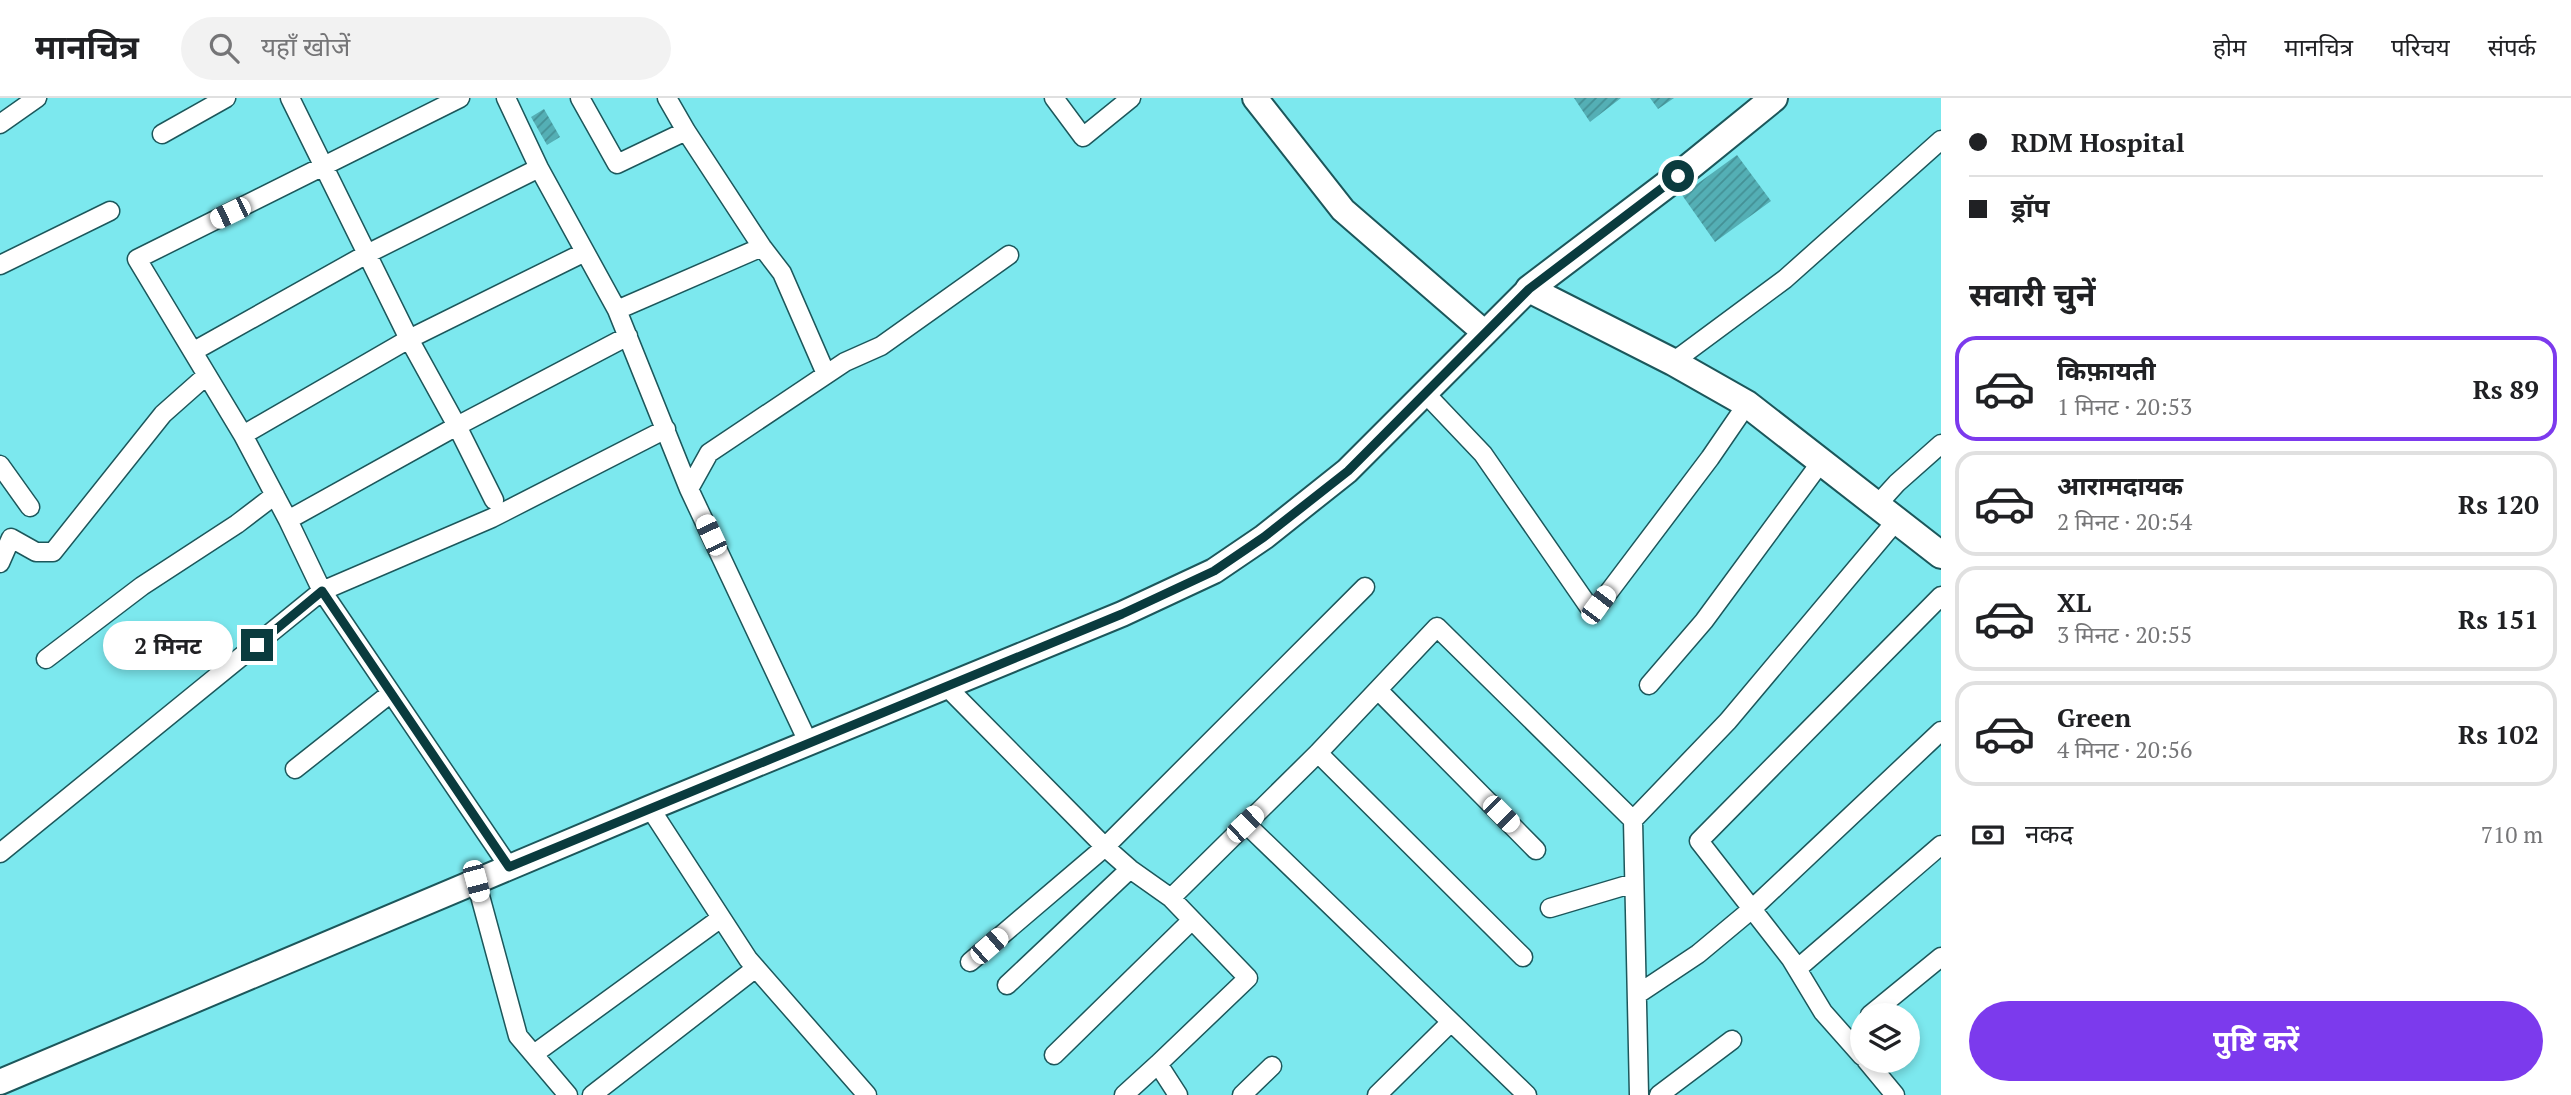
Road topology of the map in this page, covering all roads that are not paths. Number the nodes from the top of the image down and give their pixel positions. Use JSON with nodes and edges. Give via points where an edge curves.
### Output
{"nodes":[{"id":1,"x":37,"y":98,"type":"edge"},
{"id":2,"x":226,"y":98,"type":"edge"},
{"id":3,"x":290,"y":98,"type":"edge"},
{"id":4,"x":460,"y":98,"type":"edge"},
{"id":5,"x":506,"y":98,"type":"edge"},
{"id":6,"x":580,"y":98,"type":"edge"},
{"id":7,"x":667,"y":98,"type":"edge"},
{"id":8,"x":1054,"y":98,"type":"edge"},
{"id":9,"x":1131,"y":98,"type":"edge"},
{"id":10,"x":1774,"y":98,"type":"edge"},
{"id":11,"x":1258,"y":99,"type":"edge"},
{"id":12,"x":0,"y":124,"type":"edge"},
{"id":13,"x":686,"y":131,"type":"junction"},
{"id":14,"x":162,"y":134,"type":"dead end"},
{"id":15,"x":1941,"y":140,"type":"edge"},
{"id":16,"x":324,"y":166,"type":"junction"},
{"id":17,"x":540,"y":168,"type":"junction"},
{"id":18,"x":110,"y":211,"type":"dead end"},
{"id":19,"x":762,"y":247,"type":"junction"},
{"id":20,"x":585,"y":252,"type":"junction"},
{"id":21,"x":367,"y":254,"type":"junction"},
{"id":22,"x":1009,"y":255,"type":"dead end"},
{"id":23,"x":0,"y":265,"type":"edge"},
{"id":24,"x":1529,"y":289,"type":"junction"},
{"id":25,"x":617,"y":310,"type":"junction"},
{"id":26,"x":1485,"y":333,"type":"junction"},
{"id":27,"x":628,"y":336,"type":"junction"},
{"id":28,"x":410,"y":339,"type":"junction"},
{"id":29,"x":194,"y":351,"type":"junction"},
{"id":30,"x":1673,"y":362,"type":"junction"},
{"id":31,"x":826,"y":374,"type":"junction"},
{"id":32,"x":206,"y":375,"type":"junction"},
{"id":33,"x":1425,"y":393,"type":"junction"},
{"id":34,"x":1748,"y":404,"type":"junction"},
{"id":35,"x":457,"y":426,"type":"junction"},
{"id":36,"x":666,"y":429,"type":"junction"},
{"id":37,"x":243,"y":435,"type":"junction"},
{"id":38,"x":1941,"y":444,"type":"edge"},
{"id":39,"x":1821,"y":462,"type":"junction"},
{"id":40,"x":0,"y":465,"type":"edge"},
{"id":41,"x":689,"y":489,"type":"junction"},
{"id":42,"x":275,"y":495,"type":"junction"},
{"id":43,"x":494,"y":500,"type":"dead end"},
{"id":44,"x":30,"y":507,"type":"dead end"},
{"id":45,"x":1886,"y":513,"type":"junction"},
{"id":46,"x":288,"y":520,"type":"junction"},
{"id":47,"x":1941,"y":555,"type":"edge"},
{"id":48,"x":0,"y":563,"type":"edge"},
{"id":49,"x":1365,"y":587,"type":"dead end"},
{"id":50,"x":322,"y":591,"type":"junction"},
{"id":51,"x":1941,"y":596,"type":"edge"},
{"id":52,"x":46,"y":659,"type":"dead end"},
{"id":53,"x":1649,"y":685,"type":"dead end"},
{"id":54,"x":947,"y":687,"type":"junction"},
{"id":55,"x":1378,"y":690,"type":"junction"},
{"id":56,"x":391,"y":693,"type":"junction"},
{"id":57,"x":1941,"y":731,"type":"edge"},
{"id":58,"x":809,"y":744,"type":"junction"},
{"id":59,"x":1318,"y":753,"type":"junction"},
{"id":60,"x":295,"y":769,"type":"dead end"},
{"id":61,"x":650,"y":808,"type":"junction"},
{"id":62,"x":1633,"y":820,"type":"junction"},
{"id":63,"x":1245,"y":824,"type":"junction"},
{"id":64,"x":1941,"y":845,"type":"edge"},
{"id":65,"x":2,"y":847,"type":"edge"},
{"id":66,"x":1105,"y":848,"type":"junction"},
{"id":67,"x":1536,"y":850,"type":"dead end"},
{"id":68,"x":509,"y":867,"type":"junction"},
{"id":69,"x":1130,"y":869,"type":"junction"},
{"id":70,"x":476,"y":881,"type":"junction"},
{"id":71,"x":1634,"y":883,"type":"junction"},
{"id":72,"x":1171,"y":898,"type":"junction"},
{"id":73,"x":1550,"y":908,"type":"dead end"},
{"id":74,"x":1752,"y":909,"type":"junction"},
{"id":75,"x":721,"y":918,"type":"junction"},
{"id":76,"x":1191,"y":921,"type":"junction"},
{"id":77,"x":1523,"y":957,"type":"dead end"},
{"id":78,"x":1941,"y":957,"type":"edge"},
{"id":79,"x":970,"y":962,"type":"dead end"},
{"id":80,"x":756,"y":968,"type":"junction"},
{"id":81,"x":1797,"y":969,"type":"junction"},
{"id":82,"x":1007,"y":985,"type":"dead end"},
{"id":83,"x":1638,"y":994,"type":"junction"},
{"id":84,"x":1885,"y":1003,"type":"edge"},
{"id":85,"x":1451,"y":1022,"type":"junction"},
{"id":86,"x":1850,"y":1030,"type":"edge"},
{"id":87,"x":1844,"y":1035,"type":"junction"},
{"id":88,"x":1732,"y":1040,"type":"dead end"},
{"id":89,"x":1850,"y":1042,"type":"edge"},
{"id":90,"x":534,"y":1054,"type":"junction"},
{"id":91,"x":1054,"y":1055,"type":"dead end"},
{"id":92,"x":1158,"y":1064,"type":"junction"},
{"id":93,"x":1272,"y":1066,"type":"dead end"},
{"id":94,"x":1877,"y":1073,"type":"edge"},
{"id":95,"x":0,"y":1082,"type":"edge"},
{"id":96,"x":566,"y":1095,"type":"edge"},
{"id":97,"x":592,"y":1095,"type":"edge"},
{"id":98,"x":867,"y":1095,"type":"edge"},
{"id":99,"x":1124,"y":1095,"type":"edge"},
{"id":100,"x":1178,"y":1095,"type":"edge"},
{"id":101,"x":1242,"y":1095,"type":"edge"},
{"id":102,"x":1377,"y":1095,"type":"edge"},
{"id":103,"x":1527,"y":1095,"type":"edge"},
{"id":104,"x":1639,"y":1095,"type":"edge"},
{"id":105,"x":1659,"y":1095,"type":"edge"},
{"id":106,"x":1895,"y":1095,"type":"edge"}],
"edges":[{"from":1,"to":12,"type":"street"},
{"from":2,"to":14,"type":"street"},
{"from":3,"to":16,"type":"street"},
{"from":4,"to":16,"type":"street"},
{"from":5,"to":17,"type":"street"},
{"from":6,"to":13,"type":"street","via":[[617,164]]},
{"from":7,"to":13,"type":"street"},
{"from":8,"to":9,"type":"street","via":[[1083,137]]},
{"from":10,"to":24,"type":"main road"},
{"from":11,"to":26,"type":"main road","via":[[1343,210]]},
{"from":13,"to":19,"type":"street"},
{"from":15,"to":30,"type":"street","via":[[1785,279]]},
{"from":16,"to":21,"type":"street"},
{"from":16,"to":29,"type":"street","via":[[137,259]]},
{"from":17,"to":20,"type":"street"},
{"from":17,"to":21,"type":"street"},
{"from":18,"to":23,"type":"street"},
{"from":19,"to":25,"type":"street"},
{"from":19,"to":31,"type":"street","via":[[782,273]]},
{"from":20,"to":25,"type":"street"},
{"from":20,"to":28,"type":"street"},
{"from":21,"to":28,"type":"street"},
{"from":21,"to":29,"type":"street"},
{"from":22,"to":31,"type":"street","via":[[881,346]]},
{"from":24,"to":26,"type":"main road"},
{"from":24,"to":30,"type":"main road"},
{"from":25,"to":27,"type":"street"},
{"from":26,"to":33,"type":"main road"},
{"from":27,"to":35,"type":"street"},
{"from":27,"to":36,"type":"street"},
{"from":28,"to":35,"type":"street"},
{"from":28,"to":37,"type":"street"},
{"from":29,"to":32,"type":"street"},
{"from":30,"to":34,"type":"main road"},
{"from":31,"to":41,"type":"street","via":[[709,453]]},
{"from":32,"to":37,"type":"street"},
{"from":32,"to":48,"type":"street","via":[[163,414],[53,552],[36,552],[11,538]]},
{"from":33,"to":34,"type":"street","via":[[1483,454],[1589,607],[1598,605]]},
{"from":33,"to":54,"type":"main road","via":[[1348,471],[1214,571]]},
{"from":34,"to":39,"type":"main road"},
{"from":35,"to":43,"type":"street"},
{"from":35,"to":46,"type":"street"},
{"from":36,"to":41,"type":"street"},
{"from":36,"to":50,"type":"street","via":[[492,518]]},
{"from":37,"to":42,"type":"street"},
{"from":38,"to":45,"type":"street","via":[[1898,483]]},
{"from":39,"to":45,"type":"main road"},
{"from":39,"to":53,"type":"street","via":[[1704,621]]},
{"from":40,"to":44,"type":"street"},
{"from":41,"to":58,"type":"street"},
{"from":42,"to":46,"type":"street"},
{"from":42,"to":52,"type":"street"},
{"from":45,"to":47,"type":"main road"},
{"from":45,"to":62,"type":"street","via":[[1728,721]]},
{"from":46,"to":50,"type":"street"},
{"from":49,"to":66,"type":"street"},
{"from":50,"to":56,"type":"street"},
{"from":50,"to":65,"type":"street"},
{"from":51,"to":74,"type":"street","via":[[1699,841]]},
{"from":54,"to":58,"type":"main road"},
{"from":54,"to":66,"type":"street"},
{"from":55,"to":59,"type":"street"},
{"from":55,"to":62,"type":"street","via":[[1437,627]]},
{"from":55,"to":67,"type":"street"},
{"from":56,"to":60,"type":"street"},
{"from":56,"to":68,"type":"street"},
{"from":57,"to":74,"type":"street"},
{"from":58,"to":61,"type":"main road"},
{"from":59,"to":63,"type":"street"},
{"from":59,"to":77,"type":"street"},
{"from":61,"to":68,"type":"main road"},
{"from":61,"to":75,"type":"street"},
{"from":62,"to":71,"type":"street"},
{"from":63,"to":72,"type":"street"},
{"from":63,"to":85,"type":"street"},
{"from":64,"to":81,"type":"street"},
{"from":66,"to":69,"type":"street"},
{"from":66,"to":79,"type":"street"},
{"from":68,"to":70,"type":"main road"},
{"from":69,"to":72,"type":"street"},
{"from":69,"to":82,"type":"street"},
{"from":70,"to":90,"type":"street","via":[[518,1036]]},
{"from":70,"to":95,"type":"main road"},
{"from":71,"to":73,"type":"street"},
{"from":71,"to":83,"type":"street"},
{"from":72,"to":76,"type":"street"},
{"from":74,"to":81,"type":"street"},
{"from":74,"to":83,"type":"street","via":[[1698,954]]},
{"from":75,"to":80,"type":"street"},
{"from":75,"to":90,"type":"street"},
{"from":76,"to":91,"type":"street"},
{"from":76,"to":92,"type":"street","via":[[1248,978]]},
{"from":78,"to":84,"type":"street"},
{"from":80,"to":97,"type":"street"},
{"from":80,"to":98,"type":"street"},
{"from":81,"to":87,"type":"street","via":[[1823,1012]]},
{"from":83,"to":104,"type":"street"},
{"from":85,"to":102,"type":"street"},
{"from":85,"to":103,"type":"street"},
{"from":86,"to":87,"type":"street"},
{"from":87,"to":89,"type":"street"},
{"from":88,"to":105,"type":"street"},
{"from":90,"to":96,"type":"street"},
{"from":92,"to":99,"type":"street"},
{"from":92,"to":100,"type":"street"},
{"from":93,"to":101,"type":"street"},
{"from":94,"to":106,"type":"street"}]}
